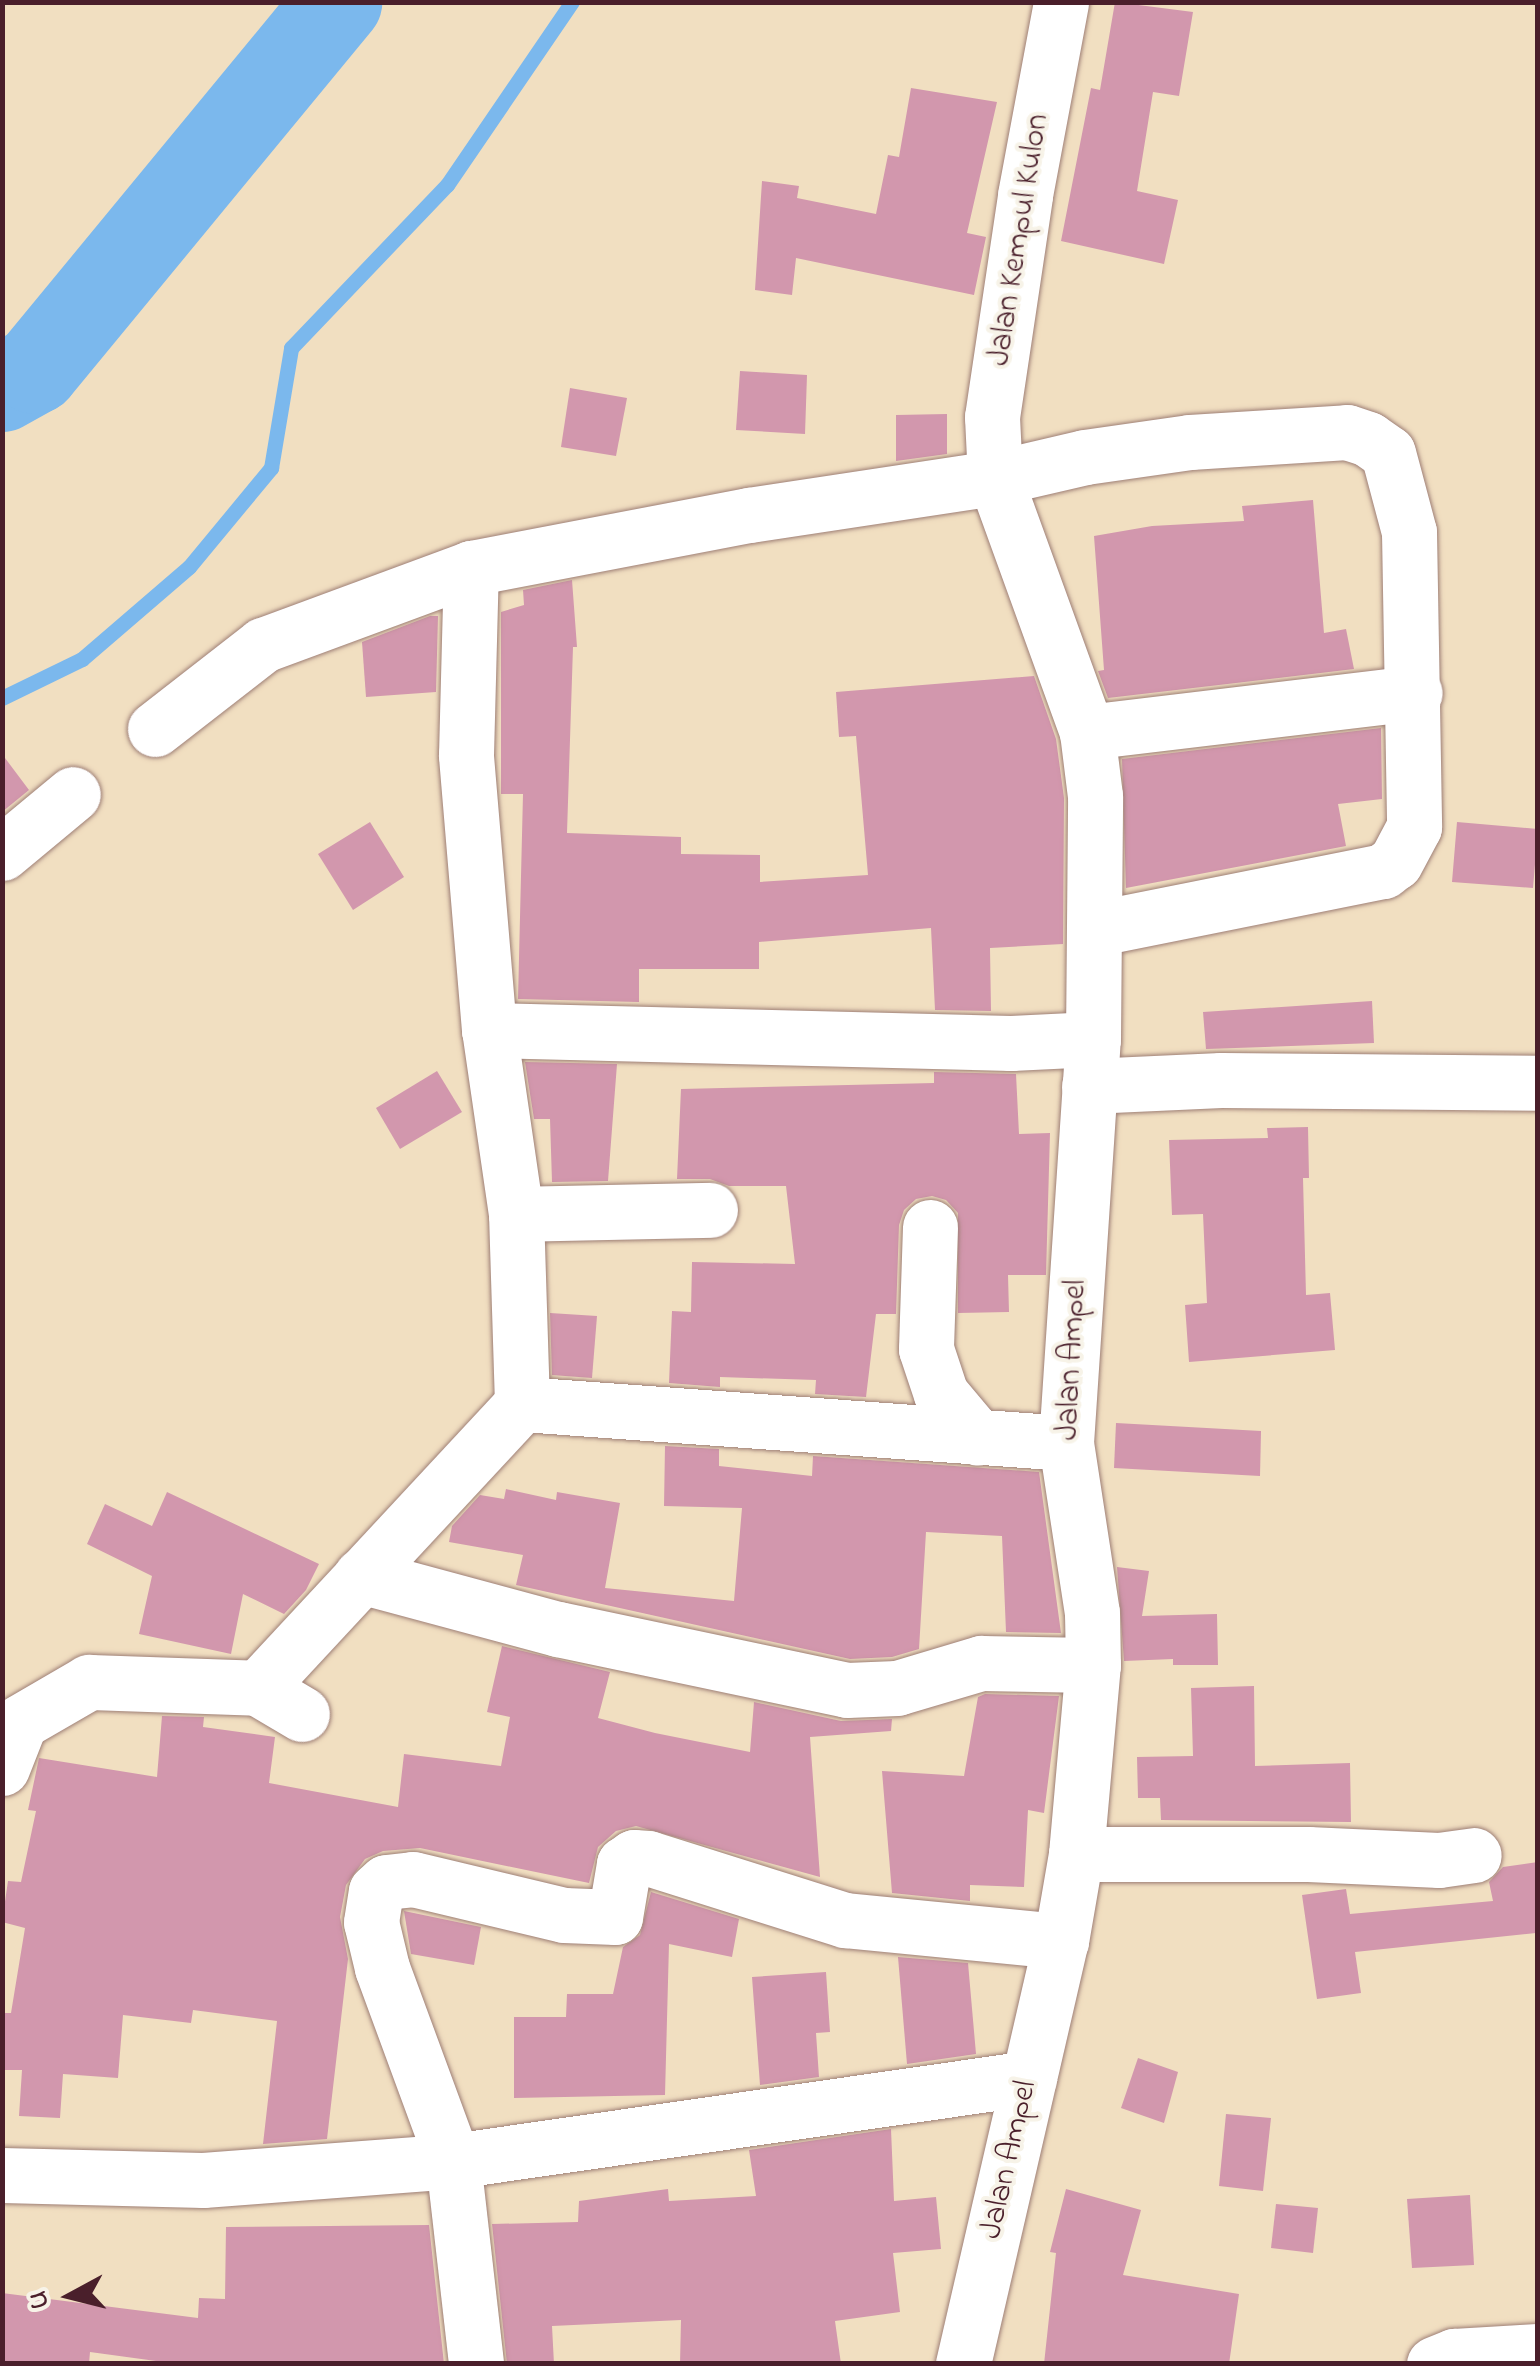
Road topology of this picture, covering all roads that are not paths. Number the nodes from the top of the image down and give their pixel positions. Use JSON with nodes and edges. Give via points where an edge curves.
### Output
{"nodes":[{"id":1,"x":1061,"y":2,"type":"edge"},
{"id":2,"x":995,"y":478,"type":"junction"},
{"id":3,"x":471,"y":568,"type":"junction"},
{"id":4,"x":1415,"y":693,"type":"junction"},
{"id":5,"x":154,"y":729,"type":"dead end"},
{"id":6,"x":1087,"y":732,"type":"junction"},
{"id":7,"x":73,"y":794,"type":"dead end"},
{"id":8,"x":2,"y":853,"type":"edge"},
{"id":9,"x":1098,"y":928,"type":"junction"},
{"id":10,"x":488,"y":1030,"type":"junction"},
{"id":11,"x":1091,"y":1062,"type":"junction"},
{"id":12,"x":1538,"y":1083,"type":"edge"},
{"id":13,"x":710,"y":1210,"type":"dead end"},
{"id":14,"x":516,"y":1214,"type":"junction"},
{"id":15,"x":930,"y":1227,"type":"dead end"},
{"id":16,"x":522,"y":1404,"type":"junction"},
{"id":17,"x":978,"y":1438,"type":"junction"},
{"id":18,"x":1066,"y":1442,"type":"junction"},
{"id":19,"x":362,"y":1576,"type":"junction"},
{"id":20,"x":1093,"y":1666,"type":"junction"},
{"id":21,"x":2,"y":1768,"type":"edge"},
{"id":22,"x":1076,"y":1854,"type":"junction"},
{"id":23,"x":1474,"y":1854,"type":"dead end"},
{"id":24,"x":1060,"y":1941,"type":"junction"},
{"id":25,"x":1029,"y":2078,"type":"junction"},
{"id":26,"x":453,"y":2161,"type":"junction"},
{"id":27,"x":2,"y":2175,"type":"edge"},
{"id":28,"x":1538,"y":2350,"type":"edge"},
{"id":29,"x":476,"y":2364,"type":"edge"},
{"id":30,"x":963,"y":2364,"type":"edge"},
{"id":31,"x":1434,"y":2364,"type":"edge"}],
"edges":[{"from":1,"to":2,"type":"street","name":"Jalan Kempul Kulon","via":[[1009,288],[992,417]]},
{"from":2,"to":3,"type":"street","via":[[749,515]]},
{"from":2,"to":4,"type":"street","via":[[1085,456],[1190,442],[1347,432],[1368,439],[1388,453],[1409,532]]},
{"from":2,"to":6,"type":"street","name":"Jalan Ampel"},
{"from":3,"to":5,"type":"street","via":[[264,645]]},
{"from":3,"to":10,"type":"street","via":[[466,755]]},
{"from":4,"to":6,"type":"street"},
{"from":4,"to":9,"type":"street","via":[[1414,827],[1383,871]]},
{"from":6,"to":9,"type":"street","name":"Jalan Ampel"},
{"from":7,"to":8,"type":"street"},
{"from":9,"to":11,"type":"street","name":"Jalan Ampel"},
{"from":10,"to":11,"type":"street","via":[[1012,1043]]},
{"from":10,"to":14,"type":"street"},
{"from":11,"to":12,"type":"street","via":[[1221,1080]]},
{"from":11,"to":18,"type":"street","name":"Jalan Ampel"},
{"from":13,"to":14,"type":"street"},
{"from":14,"to":16,"type":"street"},
{"from":15,"to":17,"type":"street","via":[[926,1349],[941,1394]]},
{"from":16,"to":17,"type":"street"},
{"from":16,"to":19,"type":"street"},
{"from":17,"to":18,"type":"street"},
{"from":18,"to":20,"type":"street","name":"Jalan Ampel","via":[[1092,1613]]},
{"from":19,"to":20,"type":"street","via":[[558,1628],[847,1690],[897,1688],[982,1663]]},
{"from":19,"to":21,"type":"street","via":[[280,1701],[89,1682],[20,1722]]},
{"from":20,"to":22,"type":"street","name":"Jalan Ampel"},
{"from":22,"to":23,"type":"street","via":[[1439,1860]]},
{"from":22,"to":24,"type":"street","name":"Jalan Ampel"},
{"from":24,"to":25,"type":"street","name":"Jalan Ampel"},
{"from":24,"to":26,"type":"street","via":[[845,1920],[648,1858],[624,1864],[615,1917],[596,1919],[413,1879],[386,1882],[376,1891],[371,1922],[382,1968]]},
{"from":25,"to":26,"type":"street"},
{"from":25,"to":30,"type":"street","name":"Jalan Ampel"},
{"from":26,"to":27,"type":"street","via":[[203,2180]]},
{"from":26,"to":29,"type":"street"},
{"from":28,"to":31,"type":"street","via":[[1454,2356]]}]}
